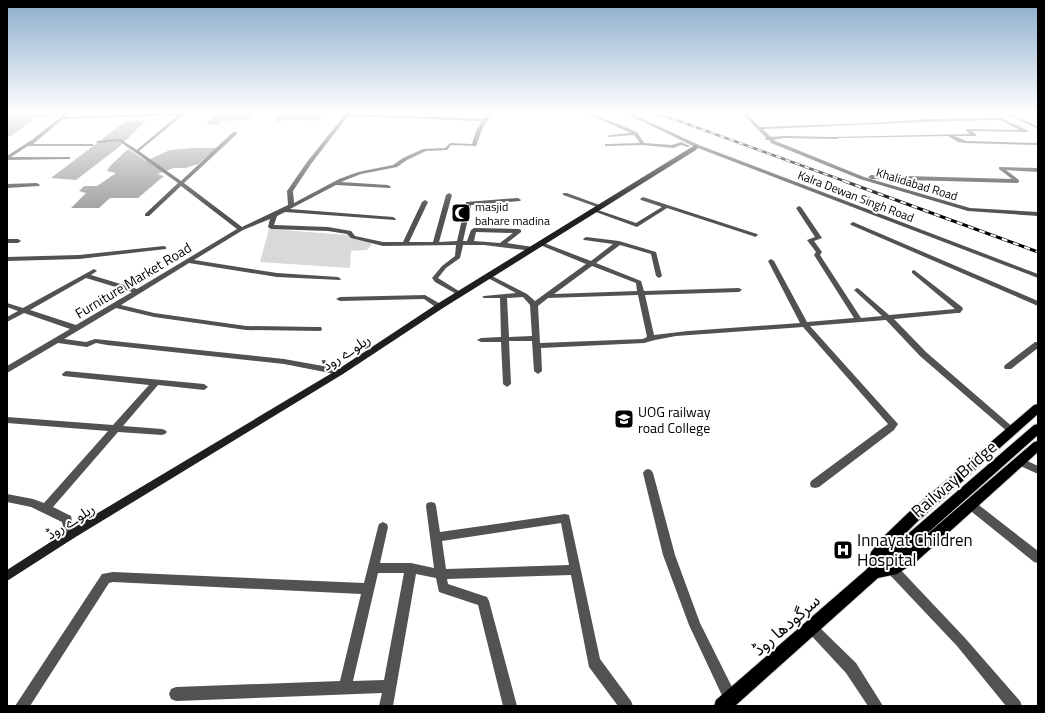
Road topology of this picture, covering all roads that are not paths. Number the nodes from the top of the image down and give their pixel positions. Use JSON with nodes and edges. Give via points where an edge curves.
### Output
{"nodes":[{"id":1,"x":28,"y":145,"type":"edge"},
{"id":2,"x":127,"y":145,"type":"edge"},
{"id":3,"x":145,"y":145,"type":"edge"},
{"id":4,"x":222,"y":145,"type":"edge"},
{"id":5,"x":323,"y":145,"type":"edge"},
{"id":6,"x":449,"y":145,"type":"edge"},
{"id":7,"x":664,"y":145,"type":"edge"},
{"id":8,"x":676,"y":145,"type":"edge"},
{"id":9,"x":688,"y":145,"type":"edge"},
{"id":10,"x":691,"y":145,"type":"edge"},
{"id":11,"x":782,"y":145,"type":"edge"},
{"id":12,"x":696,"y":148,"type":"junction"},
{"id":13,"x":139,"y":150,"type":"dead end"},
{"id":14,"x":8,"y":158,"type":"edge"},
{"id":15,"x":69,"y":158,"type":"dead end"},
{"id":16,"x":1038,"y":170,"type":"edge"},
{"id":17,"x":862,"y":178,"type":"junction"},
{"id":18,"x":181,"y":183,"type":"junction"},
{"id":19,"x":334,"y":183,"type":"junction"},
{"id":20,"x":37,"y":185,"type":"dead end"},
{"id":21,"x":7,"y":186,"type":"edge"},
{"id":22,"x":388,"y":187,"type":"dead end"},
{"id":23,"x":565,"y":194,"type":"dead end"},
{"id":24,"x":448,"y":195,"type":"dead end"},
{"id":25,"x":643,"y":199,"type":"dead end"},
{"id":26,"x":518,"y":200,"type":"dead end"},
{"id":27,"x":425,"y":202,"type":"dead end"},
{"id":28,"x":291,"y":206,"type":"junction"},
{"id":29,"x":665,"y":206,"type":"junction"},
{"id":30,"x":799,"y":208,"type":"dead end"},
{"id":31,"x":599,"y":209,"type":"junction"},
{"id":32,"x":283,"y":210,"type":"junction"},
{"id":33,"x":147,"y":214,"type":"dead end"},
{"id":34,"x":1038,"y":214,"type":"edge"},
{"id":35,"x":274,"y":215,"type":"junction"},
{"id":36,"x":393,"y":219,"type":"dead end"},
{"id":37,"x":853,"y":224,"type":"dead end"},
{"id":38,"x":241,"y":229,"type":"junction"},
{"id":39,"x":754,"y":235,"type":"dead end"},
{"id":40,"x":586,"y":238,"type":"dead end"},
{"id":41,"x":7,"y":241,"type":"edge"},
{"id":42,"x":18,"y":241,"type":"dead end"},
{"id":43,"x":619,"y":242,"type":"junction"},
{"id":44,"x":459,"y":243,"type":"junction"},
{"id":45,"x":470,"y":243,"type":"junction"},
{"id":46,"x":405,"y":244,"type":"junction"},
{"id":47,"x":435,"y":244,"type":"junction"},
{"id":48,"x":502,"y":244,"type":"junction"},
{"id":49,"x":542,"y":244,"type":"junction"},
{"id":50,"x":164,"y":248,"type":"dead end"},
{"id":51,"x":533,"y":249,"type":"junction"},
{"id":52,"x":7,"y":259,"type":"edge"},
{"id":53,"x":187,"y":261,"type":"junction"},
{"id":54,"x":771,"y":261,"type":"dead end"},
{"id":55,"x":590,"y":264,"type":"junction"},
{"id":56,"x":94,"y":271,"type":"dead end"},
{"id":57,"x":914,"y":272,"type":"dead end"},
{"id":58,"x":86,"y":276,"type":"junction"},
{"id":59,"x":488,"y":276,"type":"junction"},
{"id":60,"x":659,"y":276,"type":"dead end"},
{"id":61,"x":1038,"y":276,"type":"edge"},
{"id":62,"x":338,"y":279,"type":"dead end"},
{"id":63,"x":739,"y":290,"type":"dead end"},
{"id":64,"x":857,"y":290,"type":"dead end"},
{"id":65,"x":138,"y":291,"type":"junction"},
{"id":66,"x":641,"y":293,"type":"junction"},
{"id":67,"x":460,"y":294,"type":"junction"},
{"id":68,"x":525,"y":295,"type":"junction"},
{"id":69,"x":503,"y":296,"type":"junction"},
{"id":70,"x":546,"y":296,"type":"junction"},
{"id":71,"x":486,"y":297,"type":"dead end"},
{"id":72,"x":340,"y":299,"type":"dead end"},
{"id":73,"x":1038,"y":304,"type":"edge"},
{"id":74,"x":7,"y":305,"type":"edge"},
{"id":75,"x":114,"y":305,"type":"junction"},
{"id":76,"x":534,"y":305,"type":"junction"},
{"id":77,"x":440,"y":306,"type":"junction"},
{"id":78,"x":24,"y":311,"type":"junction"},
{"id":79,"x":888,"y":318,"type":"junction"},
{"id":80,"x":7,"y":320,"type":"edge"},
{"id":81,"x":859,"y":321,"type":"junction"},
{"id":82,"x":805,"y":325,"type":"junction"},
{"id":83,"x":76,"y":328,"type":"junction"},
{"id":84,"x":318,"y":329,"type":"dead end"},
{"id":85,"x":651,"y":338,"type":"junction"},
{"id":86,"x":505,"y":339,"type":"junction"},
{"id":87,"x":56,"y":340,"type":"junction"},
{"id":88,"x":482,"y":340,"type":"dead end"},
{"id":89,"x":537,"y":342,"type":"junction"},
{"id":90,"x":1038,"y":344,"type":"edge"},
{"id":91,"x":9,"y":366,"type":"edge"},
{"id":92,"x":1008,"y":367,"type":"dead end"},
{"id":93,"x":538,"y":371,"type":"dead end"},
{"id":94,"x":340,"y":372,"type":"junction"},
{"id":95,"x":66,"y":374,"type":"dead end"},
{"id":96,"x":156,"y":382,"type":"junction"},
{"id":97,"x":507,"y":384,"type":"dead end"},
{"id":98,"x":204,"y":387,"type":"dead end"},
{"id":99,"x":1038,"y":408,"type":"edge"},
{"id":100,"x":7,"y":420,"type":"edge"},
{"id":101,"x":115,"y":428,"type":"junction"},
{"id":102,"x":1038,"y":428,"type":"edge"},
{"id":103,"x":1012,"y":431,"type":"junction"},
{"id":104,"x":162,"y":432,"type":"dead end"},
{"id":105,"x":1038,"y":445,"type":"edge"},
{"id":106,"x":1019,"y":461,"type":"junction"},
{"id":107,"x":1038,"y":470,"type":"edge"},
{"id":108,"x":648,"y":473,"type":"dead end"},
{"id":109,"x":815,"y":484,"type":"dead end"},
{"id":110,"x":7,"y":498,"type":"edge"},
{"id":111,"x":971,"y":505,"type":"junction"},
{"id":112,"x":431,"y":506,"type":"dead end"},
{"id":113,"x":45,"y":509,"type":"junction"},
{"id":114,"x":383,"y":527,"type":"dead end"},
{"id":115,"x":70,"y":536,"type":"junction"},
{"id":116,"x":435,"y":537,"type":"junction"},
{"id":117,"x":1038,"y":558,"type":"edge"},
{"id":118,"x":373,"y":568,"type":"junction"},
{"id":119,"x":411,"y":568,"type":"junction"},
{"id":120,"x":892,"y":569,"type":"junction"},
{"id":121,"x":574,"y":570,"type":"junction"},
{"id":122,"x":874,"y":572,"type":"junction"},
{"id":123,"x":441,"y":574,"type":"junction"},
{"id":124,"x":7,"y":576,"type":"edge"},
{"id":125,"x":368,"y":589,"type":"junction"},
{"id":126,"x":812,"y":628,"type":"junction"},
{"id":127,"x":390,"y":686,"type":"junction"},
{"id":128,"x":345,"y":688,"type":"junction"},
{"id":129,"x":176,"y":694,"type":"dead end"},
{"id":130,"x":727,"y":702,"type":"edge"},
{"id":131,"x":22,"y":706,"type":"edge"},
{"id":132,"x":386,"y":706,"type":"edge"},
{"id":133,"x":510,"y":706,"type":"edge"},
{"id":134,"x":626,"y":706,"type":"edge"},
{"id":135,"x":876,"y":706,"type":"edge"},
{"id":136,"x":1016,"y":706,"type":"edge"}],
"edges":[{"from":1,"to":14,"type":"street"},
{"from":2,"to":18,"type":"street"},
{"from":3,"to":13,"type":"street"},
{"from":4,"to":18,"type":"street"},
{"from":5,"to":28,"type":"street","via":[[290,191]]},
{"from":6,"to":19,"type":"street","name":"Furniture Market Road","via":[[447,149],[425,150],[395,166],[360,173]]},
{"from":7,"to":8,"type":"street"},
{"from":9,"to":12,"type":"street"},
{"from":10,"to":12,"type":"street","name":"Kalra Dewan Singh Road"},
{"from":11,"to":17,"type":"street","name":"Khalidabad Road"},
{"from":12,"to":31,"type":"street","name":"ریلوے روڈ"},
{"from":12,"to":61,"type":"street","name":"Kalra Dewan Singh Road"},
{"from":14,"to":15,"type":"street"},
{"from":16,"to":17,"type":"street","via":[[1001,168],[1017,180]]},
{"from":17,"to":34,"type":"street","name":"Khalidabad Road","via":[[970,210]]},
{"from":18,"to":33,"type":"street"},
{"from":18,"to":38,"type":"street"},
{"from":19,"to":22,"type":"street"},
{"from":19,"to":28,"type":"street","name":"Furniture Market Road"},
{"from":20,"to":21,"type":"street"},
{"from":23,"to":31,"type":"street"},
{"from":24,"to":47,"type":"street"},
{"from":25,"to":29,"type":"street"},
{"from":26,"to":44,"type":"street","via":[[468,203]]},
{"from":27,"to":46,"type":"street"},
{"from":28,"to":32,"type":"street","name":"Furniture Market Road"},
{"from":29,"to":31,"type":"street","via":[[637,225]]},
{"from":29,"to":39,"type":"street"},
{"from":30,"to":81,"type":"street","via":[[819,238],[810,240],[819,252],[817,255]]},
{"from":31,"to":49,"type":"street","name":"ریلوے روڈ"},
{"from":32,"to":35,"type":"street","name":"Furniture Market Road"},
{"from":32,"to":36,"type":"street"},
{"from":35,"to":38,"type":"street","name":"Furniture Market Road"},
{"from":35,"to":46,"type":"street","via":[[271,227],[328,229],[349,232],[353,237],[383,244]]},
{"from":37,"to":73,"type":"street"},
{"from":38,"to":53,"type":"street","name":"Furniture Market Road"},
{"from":40,"to":43,"type":"street"},
{"from":41,"to":42,"type":"street"},
{"from":43,"to":55,"type":"street"},
{"from":43,"to":60,"type":"street","via":[[654,253]]},
{"from":44,"to":45,"type":"street"},
{"from":44,"to":47,"type":"street"},
{"from":44,"to":67,"type":"street","via":[[458,257],[444,267],[435,278]]},
{"from":45,"to":48,"type":"street"},
{"from":45,"to":48,"type":"street","via":[[474,230],[519,231]]},
{"from":46,"to":47,"type":"street"},
{"from":48,"to":51,"type":"street"},
{"from":49,"to":51,"type":"street","name":"ریلوے روڈ"},
{"from":49,"to":55,"type":"street"},
{"from":50,"to":52,"type":"street","via":[[58,258]]},
{"from":51,"to":59,"type":"street","name":"ریلوے روڈ"},
{"from":53,"to":62,"type":"street","via":[[277,275]]},
{"from":53,"to":65,"type":"street","name":"Furniture Market Road"},
{"from":54,"to":82,"type":"street"},
{"from":55,"to":66,"type":"street","via":[[639,282]]},
{"from":55,"to":70,"type":"street"},
{"from":56,"to":58,"type":"street"},
{"from":57,"to":79,"type":"street","via":[[959,309]]},
{"from":58,"to":65,"type":"street"},
{"from":58,"to":78,"type":"street"},
{"from":59,"to":67,"type":"street","name":"ریلوے روڈ"},
{"from":59,"to":68,"type":"street"},
{"from":63,"to":66,"type":"street"},
{"from":64,"to":79,"type":"street"},
{"from":65,"to":75,"type":"street","name":"Furniture Market Road"},
{"from":66,"to":70,"type":"street"},
{"from":66,"to":85,"type":"street"},
{"from":67,"to":77,"type":"street","name":"ریلوے روڈ"},
{"from":68,"to":69,"type":"street"},
{"from":68,"to":76,"type":"street"},
{"from":69,"to":71,"type":"street"},
{"from":69,"to":86,"type":"street"},
{"from":70,"to":76,"type":"street"},
{"from":72,"to":77,"type":"street","via":[[425,297]]},
{"from":74,"to":78,"type":"street"},
{"from":75,"to":83,"type":"street","name":"Furniture Market Road"},
{"from":75,"to":84,"type":"street","via":[[154,315],[246,328]]},
{"from":76,"to":89,"type":"street"},
{"from":77,"to":94,"type":"street","name":"ریلوے روڈ"},
{"from":78,"to":80,"type":"street"},
{"from":78,"to":83,"type":"street"},
{"from":79,"to":81,"type":"street"},
{"from":79,"to":103,"type":"street","via":[[922,354]]},
{"from":81,"to":82,"type":"street"},
{"from":82,"to":85,"type":"street"},
{"from":82,"to":109,"type":"street","via":[[893,424]]},
{"from":83,"to":87,"type":"street","name":"Furniture Market Road"},
{"from":85,"to":89,"type":"street","via":[[644,341]]},
{"from":86,"to":88,"type":"street"},
{"from":86,"to":89,"type":"street"},
{"from":86,"to":97,"type":"street"},
{"from":87,"to":91,"type":"street","name":"Furniture Market Road"},
{"from":87,"to":94,"type":"street","via":[[87,345],[96,341],[259,358],[307,364]]},
{"from":89,"to":93,"type":"street"},
{"from":90,"to":92,"type":"street"},
{"from":94,"to":115,"type":"street","name":"ریلوے روڈ"},
{"from":95,"to":96,"type":"street"},
{"from":96,"to":98,"type":"street"},
{"from":96,"to":101,"type":"street"},
{"from":99,"to":103,"type":"main road"},
{"from":100,"to":101,"type":"street"},
{"from":101,"to":104,"type":"street"},
{"from":101,"to":113,"type":"street"},
{"from":102,"to":122,"type":"main road","name":"Railway Bridge"},
{"from":103,"to":122,"type":"main road","via":[[887,542],[876,556]]},
{"from":105,"to":106,"type":"main road"},
{"from":106,"to":107,"type":"street"},
{"from":106,"to":111,"type":"main road"},
{"from":108,"to":130,"type":"street","via":[[669,555]]},
{"from":110,"to":113,"type":"street"},
{"from":111,"to":117,"type":"street"},
{"from":111,"to":120,"type":"main road","via":[[911,558]]},
{"from":112,"to":116,"type":"street"},
{"from":113,"to":115,"type":"street","via":[[67,518]]},
{"from":114,"to":118,"type":"street"},
{"from":115,"to":124,"type":"street","name":"ریلوے روڈ"},
{"from":116,"to":121,"type":"street","via":[[565,518]]},
{"from":116,"to":123,"type":"street"},
{"from":118,"to":119,"type":"street"},
{"from":118,"to":125,"type":"street"},
{"from":119,"to":123,"type":"street"},
{"from":119,"to":127,"type":"street"},
{"from":120,"to":122,"type":"main road"},
{"from":120,"to":136,"type":"street","via":[[961,642]]},
{"from":121,"to":123,"type":"street"},
{"from":121,"to":134,"type":"street","via":[[594,662]]},
{"from":122,"to":126,"type":"main road","name":"سرگودھا روڈ"},
{"from":123,"to":133,"type":"street","via":[[443,588],[481,600],[484,604]]},
{"from":125,"to":128,"type":"street"},
{"from":125,"to":131,"type":"street","via":[[106,578]]},
{"from":126,"to":130,"type":"main road","name":"سرگودھا روڈ"},
{"from":126,"to":135,"type":"street","via":[[851,668]]},
{"from":127,"to":128,"type":"street"},
{"from":127,"to":132,"type":"street"},
{"from":128,"to":129,"type":"street"}]}
